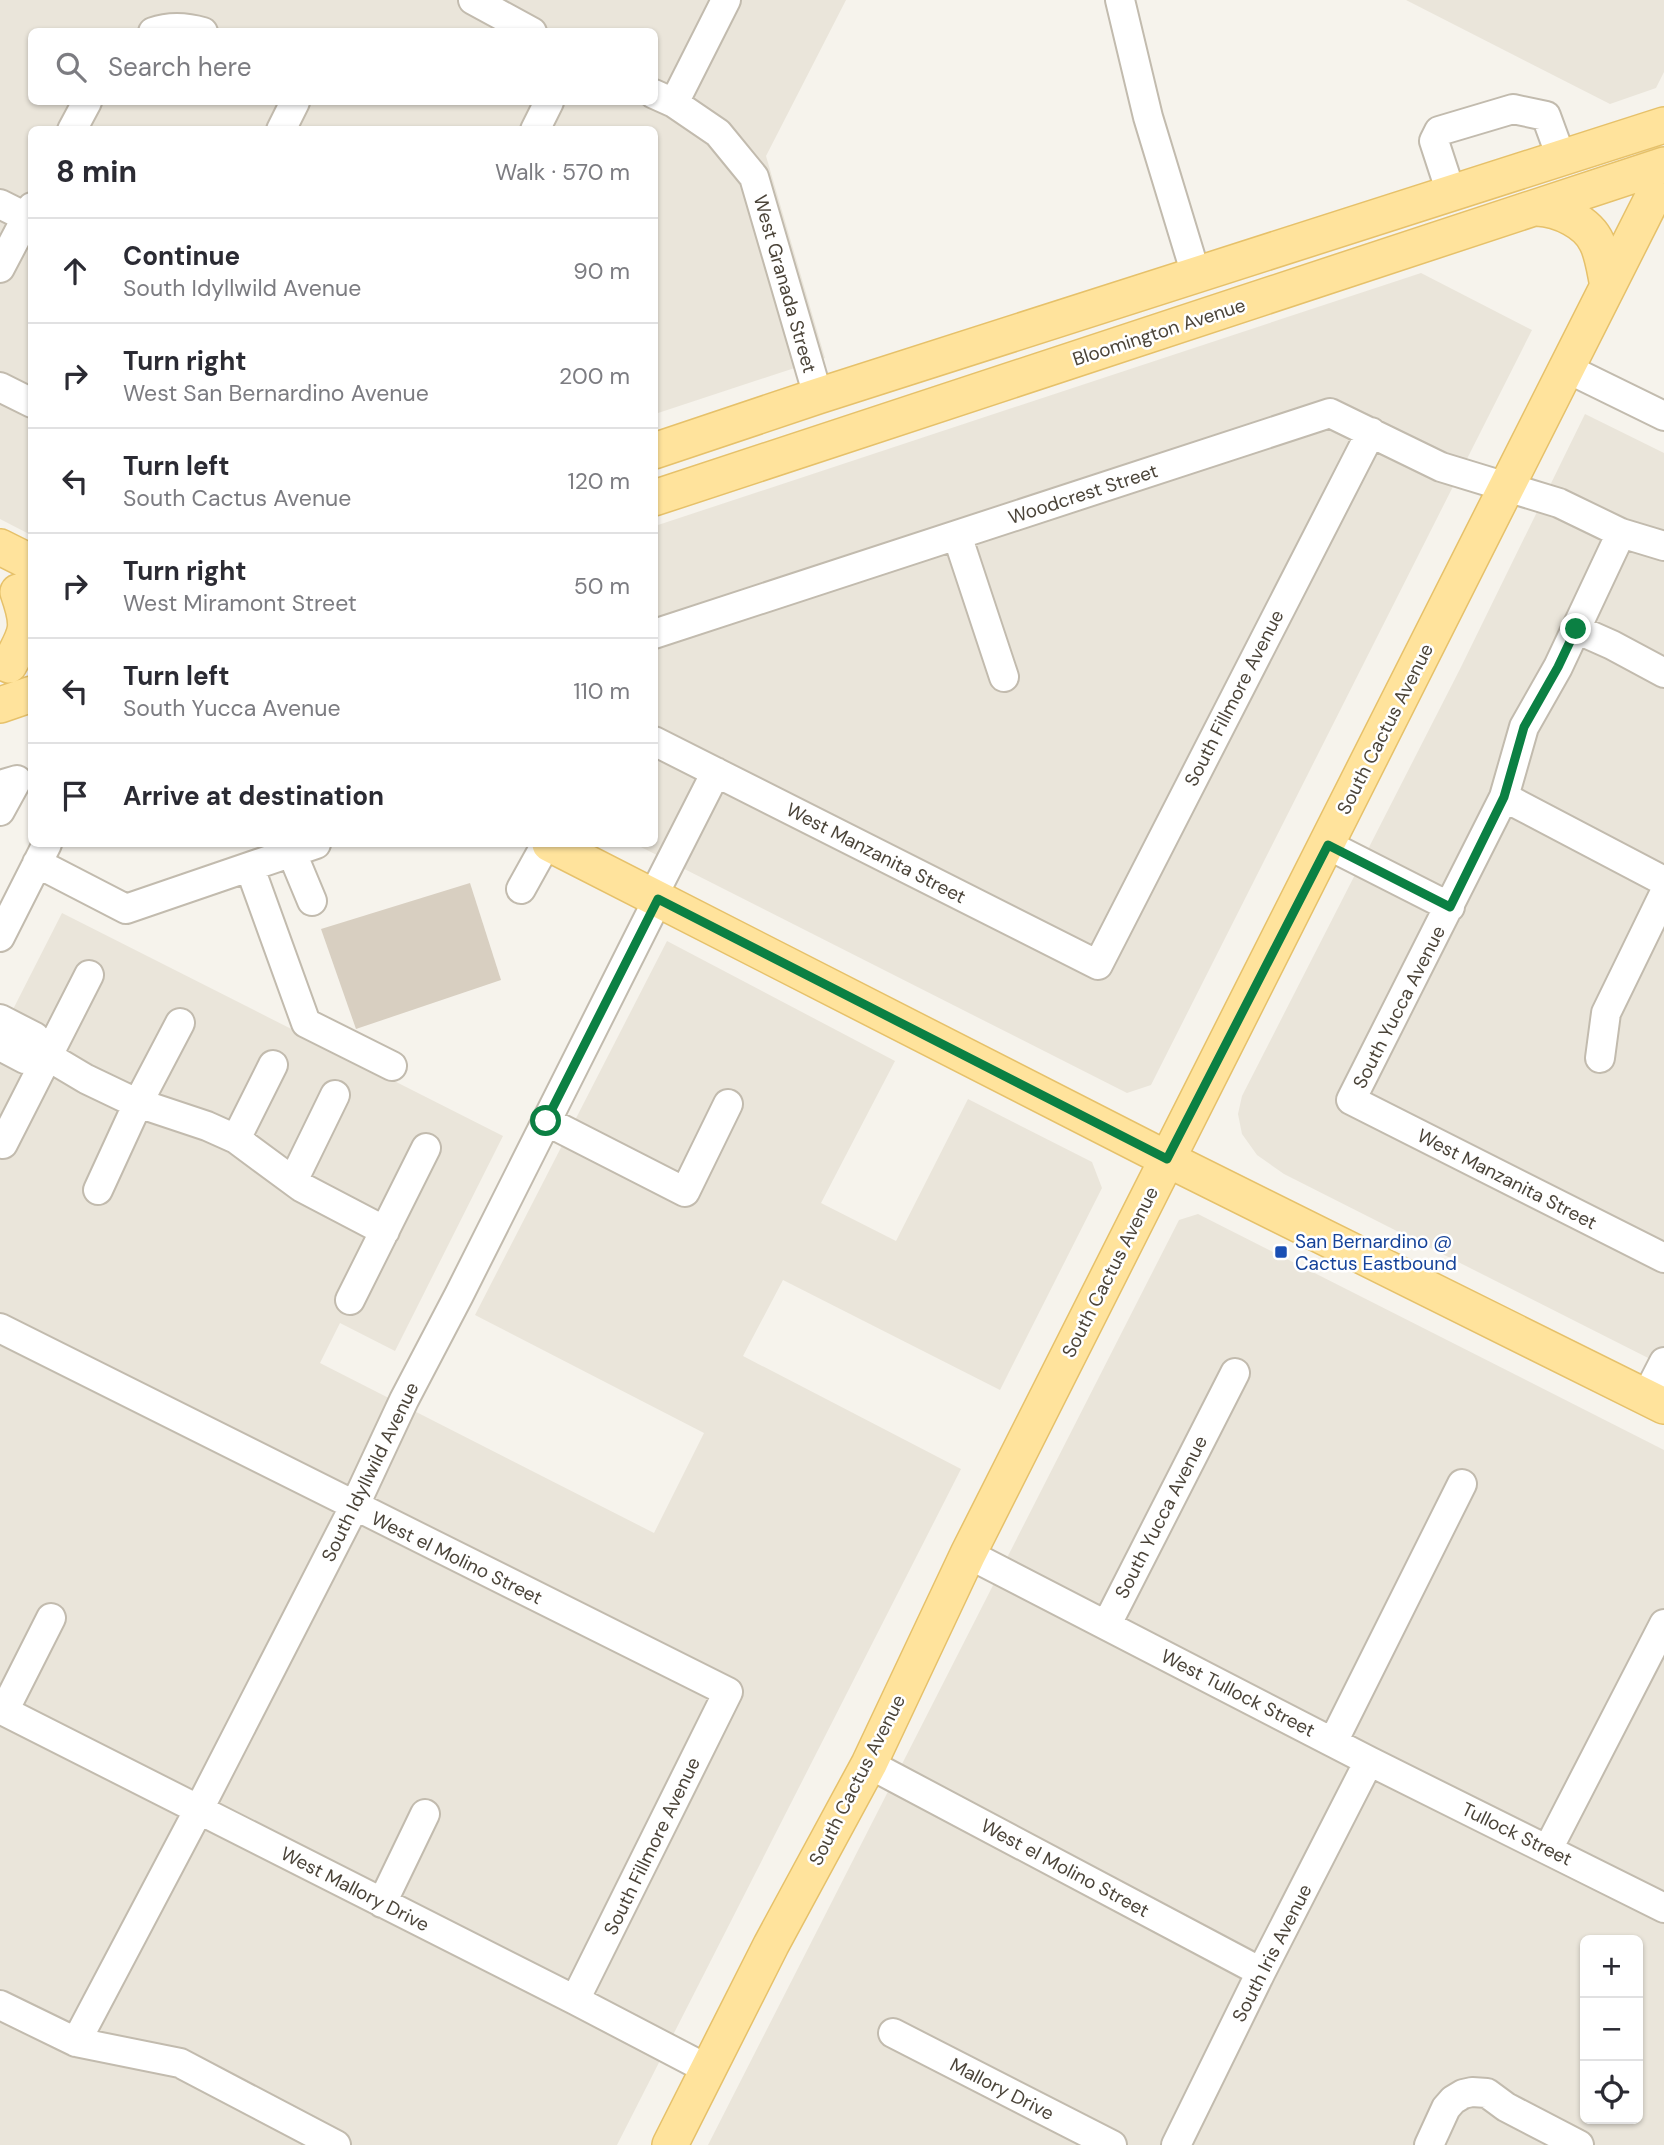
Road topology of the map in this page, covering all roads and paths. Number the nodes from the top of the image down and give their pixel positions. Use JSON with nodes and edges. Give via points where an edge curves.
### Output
{"nodes":[{"id":1,"x":474,"y":0,"type":"edge"},
{"id":2,"x":726,"y":0,"type":"edge"},
{"id":3,"x":1120,"y":0,"type":"edge"},
{"id":4,"x":525,"y":28,"type":"edge"},
{"id":5,"x":664,"y":98,"type":"edge"},
{"id":6,"x":85,"y":105,"type":"edge"},
{"id":7,"x":294,"y":105,"type":"edge"},
{"id":8,"x":548,"y":105,"type":"edge"},
{"id":9,"x":1664,"y":125,"type":"edge"},
{"id":10,"x":74,"y":126,"type":"edge"},
{"id":11,"x":283,"y":126,"type":"edge"},
{"id":12,"x":537,"y":126,"type":"edge"},
{"id":13,"x":1561,"y":157,"type":"junction"},
{"id":14,"x":1664,"y":165,"type":"edge"},
{"id":15,"x":1664,"y":175,"type":"edge"},
{"id":16,"x":1451,"y":193,"type":"junction"},
{"id":17,"x":0,"y":204,"type":"edge"},
{"id":18,"x":1537,"y":208,"type":"junction"},
{"id":19,"x":28,"y":212,"type":"edge"},
{"id":20,"x":28,"y":214,"type":"edge"},
{"id":21,"x":0,"y":268,"type":"edge"},
{"id":22,"x":1196,"y":275,"type":"junction"},
{"id":23,"x":1608,"y":286,"type":"junction"},
{"id":24,"x":1566,"y":368,"type":"junction"},
{"id":25,"x":0,"y":387,"type":"edge"},
{"id":26,"x":818,"y":396,"type":"junction"},
{"id":27,"x":28,"y":401,"type":"edge"},
{"id":28,"x":1664,"y":416,"type":"edge"},
{"id":29,"x":1371,"y":432,"type":"junction"},
{"id":30,"x":658,"y":450,"type":"edge"},
{"id":31,"x":1507,"y":486,"type":"junction"},
{"id":32,"x":658,"y":497,"type":"edge"},
{"id":33,"x":1621,"y":533,"type":"junction"},
{"id":34,"x":957,"y":535,"type":"junction"},
{"id":35,"x":1664,"y":546,"type":"edge"},
{"id":36,"x":0,"y":547,"type":"edge"},
{"id":37,"x":20,"y":584,"type":"edge"},
{"id":38,"x":1576,"y":629,"type":"junction"},
{"id":39,"x":658,"y":633,"type":"edge"},
{"id":40,"x":14,"y":664,"type":"edge"},
{"id":41,"x":1664,"y":673,"type":"edge"},
{"id":42,"x":1003,"y":677,"type":"dead end"},
{"id":43,"x":28,"y":695,"type":"edge"},
{"id":44,"x":0,"y":705,"type":"edge"},
{"id":45,"x":658,"y":743,"type":"edge"},
{"id":46,"x":716,"y":772,"type":"junction"},
{"id":47,"x":0,"y":785,"type":"edge"},
{"id":48,"x":1504,"y":797,"type":"junction"},
{"id":49,"x":0,"y":811,"type":"edge"},
{"id":50,"x":1328,"y":845,"type":"junction"},
{"id":51,"x":546,"y":847,"type":"edge"},
{"id":52,"x":554,"y":847,"type":"edge"},
{"id":53,"x":304,"y":848,"type":"edge"},
{"id":54,"x":42,"y":853,"type":"edge"},
{"id":55,"x":250,"y":868,"type":"junction"},
{"id":56,"x":1664,"y":881,"type":"edge"},
{"id":57,"x":521,"y":889,"type":"dead end"},
{"id":58,"x":1664,"y":894,"type":"edge"},
{"id":59,"x":656,"y":897,"type":"junction"},
{"id":60,"x":312,"y":901,"type":"dead end"},
{"id":61,"x":1450,"y":907,"type":"junction"},
{"id":62,"x":0,"y":937,"type":"edge"},
{"id":63,"x":1098,"y":965,"type":"joint"},
{"id":64,"x":89,"y":975,"type":"dead end"},
{"id":65,"x":0,"y":1019,"type":"edge"},
{"id":66,"x":180,"y":1023,"type":"dead end"},
{"id":67,"x":0,"y":1046,"type":"edge"},
{"id":68,"x":49,"y":1057,"type":"junction"},
{"id":69,"x":1600,"y":1058,"type":"dead end"},
{"id":70,"x":273,"y":1065,"type":"dead end"},
{"id":71,"x":392,"y":1066,"type":"dead end"},
{"id":72,"x":335,"y":1095,"type":"dead end"},
{"id":73,"x":1351,"y":1100,"type":"joint"},
{"id":74,"x":138,"y":1103,"type":"junction"},
{"id":75,"x":728,"y":1104,"type":"dead end"},
{"id":76,"x":546,"y":1121,"type":"junction"},
{"id":77,"x":236,"y":1139,"type":"junction"},
{"id":78,"x":3,"y":1144,"type":"dead end"},
{"id":79,"x":426,"y":1148,"type":"dead end"},
{"id":80,"x":1167,"y":1159,"type":"junction"},
{"id":81,"x":293,"y":1181,"type":"junction"},
{"id":82,"x":98,"y":1190,"type":"dead end"},
{"id":83,"x":385,"y":1231,"type":"junction"},
{"id":84,"x":1664,"y":1258,"type":"edge"},
{"id":85,"x":350,"y":1300,"type":"dead end"},
{"id":86,"x":0,"y":1328,"type":"edge"},
{"id":87,"x":1664,"y":1362,"type":"edge"},
{"id":88,"x":1235,"y":1373,"type":"dead end"},
{"id":89,"x":1655,"y":1401,"type":"edge"},
{"id":90,"x":1462,"y":1484,"type":"dead end"},
{"id":91,"x":354,"y":1507,"type":"junction"},
{"id":92,"x":968,"y":1554,"type":"junction"},
{"id":93,"x":51,"y":1618,"type":"dead end"},
{"id":94,"x":1107,"y":1624,"type":"junction"},
{"id":95,"x":1664,"y":1624,"type":"edge"},
{"id":96,"x":728,"y":1692,"type":"joint"},
{"id":97,"x":2,"y":1710,"type":"edge"},
{"id":98,"x":1333,"y":1742,"type":"junction"},
{"id":99,"x":1369,"y":1761,"type":"junction"},
{"id":100,"x":869,"y":1764,"type":"junction"},
{"id":101,"x":198,"y":1811,"type":"junction"},
{"id":102,"x":425,"y":1814,"type":"dead end"},
{"id":103,"x":1548,"y":1849,"type":"junction"},
{"id":104,"x":382,"y":1903,"type":"junction"},
{"id":105,"x":1664,"y":1908,"type":"edge"},
{"id":106,"x":1261,"y":1972,"type":"junction"},
{"id":107,"x":575,"y":2000,"type":"junction"},
{"id":108,"x":0,"y":2005,"type":"edge"},
{"id":109,"x":893,"y":2033,"type":"dead end"},
{"id":110,"x":76,"y":2042,"type":"junction"},
{"id":111,"x":709,"y":2070,"type":"junction"},
{"id":112,"x":336,"y":2145,"type":"edge"},
{"id":113,"x":670,"y":2145,"type":"edge"},
{"id":114,"x":1112,"y":2145,"type":"edge"},
{"id":115,"x":1176,"y":2145,"type":"edge"},
{"id":116,"x":1429,"y":2145,"type":"edge"},
{"id":117,"x":1579,"y":2145,"type":"edge"}],
"edges":[{"from":1,"to":4,"type":"street"},
{"from":2,"to":5,"type":"street"},
{"from":3,"to":22,"type":"street","via":[[1148,117]]},
{"from":5,"to":26,"type":"street","name":"West Granada Street","via":[[718,133],[754,177]]},
{"from":6,"to":10,"type":"street"},
{"from":7,"to":11,"type":"street"},
{"from":8,"to":12,"type":"street"},
{"from":9,"to":13,"type":"main road"},
{"from":13,"to":16,"type":"main road"},
{"from":13,"to":16,"type":"street","via":[[1546,116],[1513,109],[1438,131],[1434,141]]},
{"from":14,"to":18,"type":"main road","name":"Bloomington Avenue"},
{"from":15,"to":23,"type":"main road","name":"South Cactus Avenue"},
{"from":16,"to":22,"type":"main road"},
{"from":17,"to":19,"type":"street"},
{"from":18,"to":23,"type":"main road","via":[[1564,215],[1587,229],[1597,242]]},
{"from":18,"to":32,"type":"main road","name":"Bloomington Avenue"},
{"from":20,"to":21,"type":"street"},
{"from":22,"to":26,"type":"main road"},
{"from":23,"to":24,"type":"main road","name":"South Cactus Avenue"},
{"from":24,"to":28,"type":"street"},
{"from":24,"to":31,"type":"main road","name":"South Cactus Avenue"},
{"from":25,"to":27,"type":"street"},
{"from":26,"to":30,"type":"main road"},
{"from":29,"to":31,"type":"street","name":"Woodcrest Street","via":[[1441,467]]},
{"from":29,"to":34,"type":"street","name":"Woodcrest Street","via":[[1330,413]]},
{"from":29,"to":63,"type":"street","name":"South Fillmore Avenue"},
{"from":31,"to":33,"type":"street","name":"Woodcrest Street","via":[[1559,503]]},
{"from":31,"to":50,"type":"main road","name":"South Cactus Avenue"},
{"from":33,"to":35,"type":"street","name":"Woodcrest Street"},
{"from":33,"to":38,"type":"street","name":"South Yucca Avenue"},
{"from":34,"to":39,"type":"street","name":"Woodcrest Street"},
{"from":34,"to":42,"type":"street"},
{"from":36,"to":37,"type":"main road"},
{"from":37,"to":40,"type":"main road","via":[[26,630]]},
{"from":38,"to":41,"type":"street"},
{"from":38,"to":48,"type":"street","name":"South Yucca Avenue","via":[[1524,727]]},
{"from":43,"to":44,"type":"main road"},
{"from":45,"to":46,"type":"street","name":"West Manzanita Street"},
{"from":46,"to":59,"type":"street","name":"South Idyllwild Avenue"},
{"from":46,"to":63,"type":"street","name":"West Manzanita Street"},
{"from":47,"to":49,"type":"street","via":[[17,780]]},
{"from":48,"to":56,"type":"street"},
{"from":48,"to":61,"type":"street","name":"South Yucca Avenue"},
{"from":50,"to":61,"type":"street"},
{"from":50,"to":80,"type":"main road","name":"South Cactus Avenue"},
{"from":51,"to":57,"type":"street"},
{"from":52,"to":59,"type":"main road"},
{"from":53,"to":55,"type":"street"},
{"from":53,"to":60,"type":"street"},
{"from":54,"to":55,"type":"street","via":[[126,909]]},
{"from":54,"to":62,"type":"street"},
{"from":55,"to":71,"type":"street","via":[[306,1023]]},
{"from":58,"to":69,"type":"street","via":[[1606,1013]]},
{"from":59,"to":76,"type":"street","name":"South Idyllwild Avenue"},
{"from":59,"to":80,"type":"main road"},
{"from":61,"to":73,"type":"street","name":"South Yucca Avenue"},
{"from":64,"to":68,"type":"street"},
{"from":65,"to":68,"type":"street","via":[[35,1037]]},
{"from":66,"to":74,"type":"street"},
{"from":67,"to":68,"type":"street","via":[[25,1059]]},
{"from":68,"to":74,"type":"street"},
{"from":68,"to":78,"type":"street"},
{"from":70,"to":77,"type":"street"},
{"from":72,"to":81,"type":"street"},
{"from":73,"to":84,"type":"street","name":"West Manzanita Street"},
{"from":74,"to":77,"type":"street"},
{"from":74,"to":82,"type":"street"},
{"from":75,"to":76,"type":"street","via":[[685,1192]]},
{"from":76,"to":91,"type":"street","name":"South Idyllwild Avenue"},
{"from":77,"to":81,"type":"street"},
{"from":79,"to":83,"type":"street"},
{"from":80,"to":89,"type":"main road"},
{"from":80,"to":92,"type":"main road","name":"South Cactus Avenue"},
{"from":81,"to":83,"type":"street"},
{"from":83,"to":85,"type":"street"},
{"from":86,"to":91,"type":"street","name":"West el Molino Street"},
{"from":87,"to":89,"type":"street"},
{"from":88,"to":94,"type":"street","name":"South Yucca Avenue"},
{"from":90,"to":98,"type":"street"},
{"from":91,"to":96,"type":"street","name":"West el Molino Street"},
{"from":91,"to":101,"type":"street","name":"South Idyllwild Avenue"},
{"from":92,"to":94,"type":"street"},
{"from":92,"to":100,"type":"main road","name":"South Cactus Avenue"},
{"from":93,"to":97,"type":"street"},
{"from":94,"to":98,"type":"street","name":"West Tullock Street"},
{"from":95,"to":103,"type":"street"},
{"from":96,"to":107,"type":"street","name":"South Fillmore Avenue"},
{"from":97,"to":101,"type":"street","name":"West Mallory Drive"},
{"from":98,"to":99,"type":"street","name":"West Tullock Street"},
{"from":99,"to":103,"type":"street","name":"Tullock Street"},
{"from":99,"to":106,"type":"street","name":"South Iris Avenue"},
{"from":100,"to":106,"type":"street","name":"West el Molino Street"},
{"from":100,"to":111,"type":"main road","name":"South Cactus Avenue"},
{"from":101,"to":104,"type":"street","name":"West Mallory Drive"},
{"from":101,"to":110,"type":"street","name":"South Idyllwild Avenue"},
{"from":102,"to":104,"type":"street"},
{"from":103,"to":105,"type":"street","name":"Tullock Street"},
{"from":104,"to":107,"type":"street","name":"West Mallory Drive"},
{"from":106,"to":115,"type":"street","name":"South Iris Avenue"},
{"from":107,"to":111,"type":"street","name":"West Mallory Drive"},
{"from":108,"to":110,"type":"street"},
{"from":109,"to":114,"type":"street","name":"Mallory Drive"},
{"from":110,"to":112,"type":"street","via":[[180,2063]]},
{"from":111,"to":113,"type":"main road","name":"South Cactus Avenue"},
{"from":116,"to":117,"type":"street","via":[[1446,2108],[1472,2092],[1487,2093]]}]}
